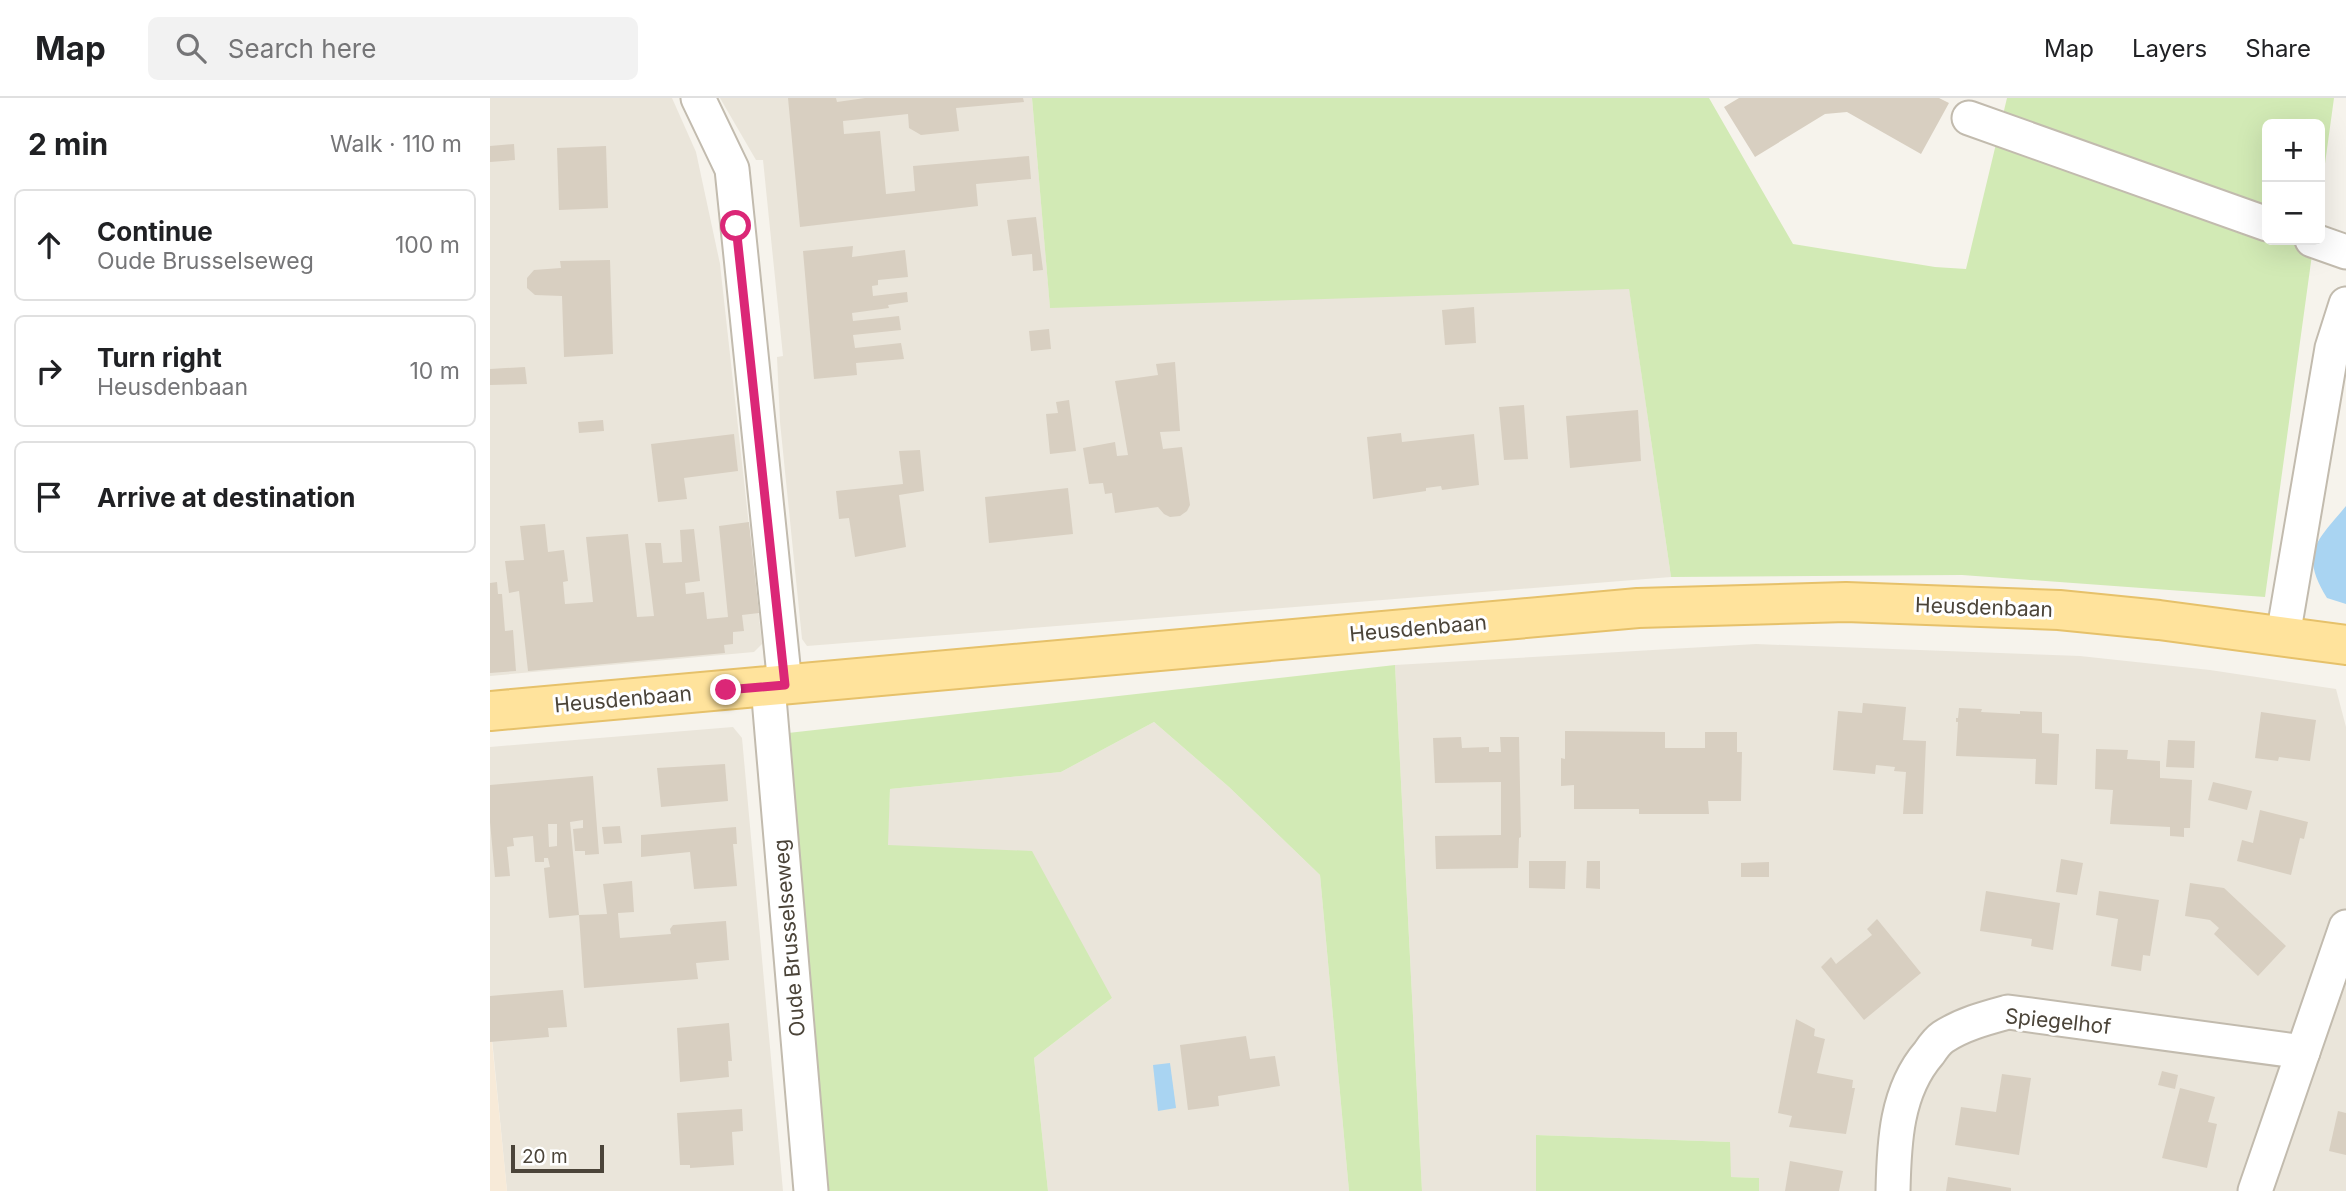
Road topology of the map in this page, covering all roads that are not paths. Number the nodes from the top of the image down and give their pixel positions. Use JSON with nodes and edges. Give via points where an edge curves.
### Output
{"nodes":[{"id":1,"x":698,"y":98,"type":"edge"},
{"id":2,"x":1969,"y":118,"type":"dead end"},
{"id":3,"x":2262,"y":222,"type":"edge"},
{"id":4,"x":2325,"y":245,"type":"edge"},
{"id":5,"x":2346,"y":252,"type":"edge"},
{"id":6,"x":2346,"y":304,"type":"edge"},
{"id":7,"x":2284,"y":636,"type":"junction"},
{"id":8,"x":2346,"y":645,"type":"edge"},
{"id":9,"x":777,"y":685,"type":"junction"},
{"id":10,"x":490,"y":711,"type":"edge"},
{"id":11,"x":2346,"y":927,"type":"edge"},
{"id":12,"x":2302,"y":1052,"type":"junction"},
{"id":13,"x":811,"y":1191,"type":"edge"},
{"id":14,"x":1893,"y":1191,"type":"edge"},
{"id":15,"x":2255,"y":1191,"type":"edge"}],
"edges":[{"from":1,"to":9,"type":"street","name":"Oude Brusselseweg","via":[[732,169]]},
{"from":2,"to":3,"type":"street"},
{"from":4,"to":5,"type":"street"},
{"from":6,"to":7,"type":"street","via":[[2332,348]]},
{"from":7,"to":8,"type":"main road","name":"Heusdenbaan"},
{"from":7,"to":9,"type":"main road","name":"Heusdenbaan","via":[[2059,610],[1846,601],[1638,608]]},
{"from":9,"to":10,"type":"main road","name":"Heusdenbaan"},
{"from":9,"to":13,"type":"street","name":"Oude Brusselseweg"},
{"from":11,"to":12,"type":"street"},
{"from":12,"to":14,"type":"street","name":"Spiegelhof","via":[[2008,1012],[1977,1020],[1941,1038],[1921,1062],[1902,1101],[1894,1142]]},
{"from":12,"to":15,"type":"street"}]}
